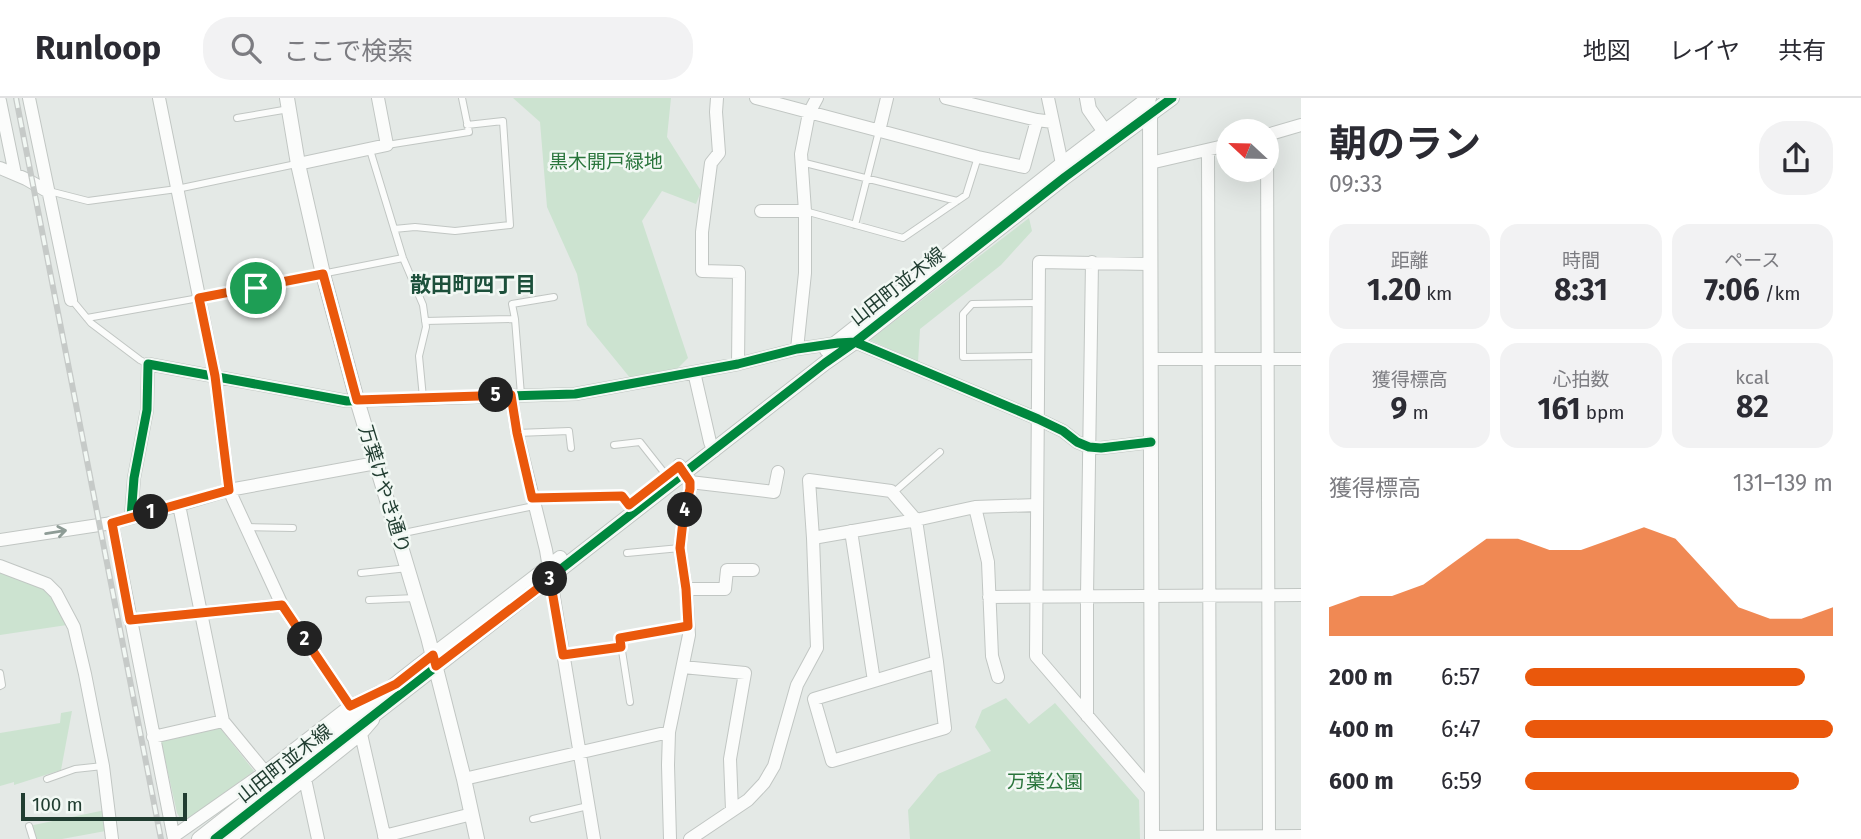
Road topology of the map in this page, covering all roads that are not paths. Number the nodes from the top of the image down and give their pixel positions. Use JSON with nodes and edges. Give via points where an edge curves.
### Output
{"nodes":[{"id":1,"x":29,"y":98,"type":"edge"},
{"id":2,"x":159,"y":98,"type":"edge"},
{"id":3,"x":378,"y":98,"type":"edge"},
{"id":4,"x":462,"y":98,"type":"edge"},
{"id":5,"x":717,"y":98,"type":"edge"},
{"id":6,"x":759,"y":98,"type":"edge"},
{"id":7,"x":817,"y":98,"type":"edge"},
{"id":8,"x":887,"y":98,"type":"edge"},
{"id":9,"x":946,"y":98,"type":"edge"},
{"id":10,"x":1048,"y":98,"type":"edge"},
{"id":11,"x":1087,"y":98,"type":"edge"},
{"id":12,"x":1150,"y":98,"type":"edge"},
{"id":13,"x":1172,"y":98,"type":"edge"},
{"id":14,"x":0,"y":101,"type":"edge"},
{"id":15,"x":288,"y":103,"type":"edge"},
{"id":16,"x":809,"y":113,"type":"junction"},
{"id":17,"x":1150,"y":114,"type":"junction"},
{"id":18,"x":237,"y":118,"type":"dead end"},
{"id":19,"x":1037,"y":120,"type":"junction"},
{"id":20,"x":1053,"y":122,"type":"junction"},
{"id":21,"x":467,"y":125,"type":"junction"},
{"id":22,"x":1301,"y":125,"type":"edge"},
{"id":23,"x":879,"y":131,"type":"junction"},
{"id":24,"x":1279,"y":131,"type":"edge"},
{"id":25,"x":1108,"y":137,"type":"junction"},
{"id":26,"x":387,"y":145,"type":"junction"},
{"id":27,"x":1216,"y":148,"type":"edge"},
{"id":28,"x":370,"y":150,"type":"junction"},
{"id":29,"x":1208,"y":150,"type":"junction"},
{"id":30,"x":978,"y":157,"type":"junction"},
{"id":31,"x":801,"y":162,"type":"junction"},
{"id":32,"x":1150,"y":163,"type":"junction"},
{"id":33,"x":298,"y":164,"type":"junction"},
{"id":34,"x":0,"y":168,"type":"edge"},
{"id":35,"x":1063,"y":171,"type":"junction"},
{"id":36,"x":15,"y":174,"type":"junction"},
{"id":37,"x":867,"y":178,"type":"junction"},
{"id":38,"x":1267,"y":182,"type":"edge"},
{"id":39,"x":177,"y":188,"type":"junction"},
{"id":40,"x":47,"y":191,"type":"junction"},
{"id":41,"x":957,"y":201,"type":"junction"},
{"id":42,"x":761,"y":211,"type":"dead end"},
{"id":43,"x":804,"y":211,"type":"junction"},
{"id":44,"x":855,"y":225,"type":"junction"},
{"id":45,"x":394,"y":229,"type":"junction"},
{"id":46,"x":403,"y":258,"type":"junction"},
{"id":47,"x":948,"y":261,"type":"junction"},
{"id":48,"x":1092,"y":262,"type":"junction"},
{"id":49,"x":1150,"y":264,"type":"junction"},
{"id":50,"x":323,"y":274,"type":"junction"},
{"id":51,"x":554,"y":297,"type":"dead end"},
{"id":52,"x":199,"y":298,"type":"junction"},
{"id":53,"x":71,"y":300,"type":"joint"},
{"id":54,"x":1039,"y":303,"type":"junction"},
{"id":55,"x":87,"y":318,"type":"junction"},
{"id":56,"x":515,"y":319,"type":"junction"},
{"id":57,"x":425,"y":321,"type":"junction"},
{"id":58,"x":838,"y":342,"type":"junction"},
{"id":59,"x":855,"y":342,"type":"junction"},
{"id":60,"x":797,"y":349,"type":"junction"},
{"id":61,"x":1038,"y":356,"type":"junction"},
{"id":62,"x":1151,"y":359,"type":"junction"},
{"id":63,"x":1209,"y":359,"type":"junction"},
{"id":64,"x":1268,"y":359,"type":"junction"},
{"id":65,"x":1301,"y":359,"type":"edge"},
{"id":66,"x":148,"y":364,"type":"junction"},
{"id":67,"x":738,"y":364,"type":"junction"},
{"id":68,"x":694,"y":372,"type":"junction"},
{"id":69,"x":215,"y":376,"type":"junction"},
{"id":70,"x":516,"y":395,"type":"junction"},
{"id":71,"x":423,"y":398,"type":"junction"},
{"id":72,"x":357,"y":400,"type":"junction"},
{"id":73,"x":1038,"y":419,"type":"junction"},
{"id":74,"x":517,"y":433,"type":"junction"},
{"id":75,"x":1151,"y":442,"type":"junction"},
{"id":76,"x":614,"y":445,"type":"dead end"},
{"id":77,"x":712,"y":446,"type":"junction"},
{"id":78,"x":1089,"y":447,"type":"junction"},
{"id":79,"x":571,"y":448,"type":"dead end"},
{"id":80,"x":940,"y":452,"type":"dead end"},
{"id":81,"x":376,"y":463,"type":"junction"},
{"id":82,"x":778,"y":472,"type":"dead end"},
{"id":83,"x":684,"y":474,"type":"junction"},
{"id":84,"x":666,"y":475,"type":"junction"},
{"id":85,"x":229,"y":490,"type":"junction"},
{"id":86,"x":893,"y":493,"type":"junction"},
{"id":87,"x":533,"y":502,"type":"junction"},
{"id":88,"x":179,"y":505,"type":"junction"},
{"id":89,"x":629,"y":505,"type":"junction"},
{"id":90,"x":1037,"y":505,"type":"junction"},
{"id":91,"x":975,"y":507,"type":"junction"},
{"id":92,"x":131,"y":517,"type":"junction"},
{"id":93,"x":916,"y":520,"type":"junction"},
{"id":94,"x":112,"y":523,"type":"junction"},
{"id":95,"x":246,"y":527,"type":"junction"},
{"id":96,"x":293,"y":528,"type":"dead end"},
{"id":97,"x":851,"y":531,"type":"junction"},
{"id":98,"x":398,"y":534,"type":"junction"},
{"id":99,"x":813,"y":538,"type":"junction"},
{"id":100,"x":0,"y":540,"type":"edge"},
{"id":101,"x":680,"y":548,"type":"junction"},
{"id":102,"x":627,"y":553,"type":"dead end"},
{"id":103,"x":0,"y":566,"type":"edge"},
{"id":104,"x":409,"y":568,"type":"junction"},
{"id":105,"x":753,"y":570,"type":"dead end"},
{"id":106,"x":361,"y":573,"type":"dead end"},
{"id":107,"x":549,"y":573,"type":"junction"},
{"id":108,"x":686,"y":589,"type":"junction"},
{"id":109,"x":1269,"y":595,"type":"junction"},
{"id":110,"x":1301,"y":595,"type":"edge"},
{"id":111,"x":1037,"y":596,"type":"junction"},
{"id":112,"x":1087,"y":596,"type":"junction"},
{"id":113,"x":1151,"y":596,"type":"junction"},
{"id":114,"x":1209,"y":596,"type":"junction"},
{"id":115,"x":989,"y":597,"type":"junction"},
{"id":116,"x":417,"y":598,"type":"junction"},
{"id":117,"x":369,"y":600,"type":"dead end"},
{"id":118,"x":282,"y":605,"type":"junction"},
{"id":119,"x":201,"y":613,"type":"junction"},
{"id":120,"x":130,"y":620,"type":"junction"},
{"id":121,"x":688,"y":626,"type":"junction"},
{"id":122,"x":621,"y":647,"type":"junction"},
{"id":123,"x":563,"y":655,"type":"junction"},
{"id":124,"x":435,"y":660,"type":"junction"},
{"id":125,"x":937,"y":662,"type":"junction"},
{"id":126,"x":684,"y":667,"type":"junction"},
{"id":127,"x":0,"y":673,"type":"edge"},
{"id":128,"x":998,"y":677,"type":"dead end"},
{"id":129,"x":874,"y":681,"type":"junction"},
{"id":130,"x":396,"y":684,"type":"junction"},
{"id":131,"x":0,"y":685,"type":"edge"},
{"id":132,"x":390,"y":702,"type":"junction"},
{"id":133,"x":630,"y":702,"type":"dead end"},
{"id":134,"x":350,"y":706,"type":"junction"},
{"id":135,"x":1087,"y":716,"type":"junction"},
{"id":136,"x":223,"y":721,"type":"junction"},
{"id":137,"x":670,"y":732,"type":"junction"},
{"id":138,"x":361,"y":734,"type":"junction"},
{"id":139,"x":153,"y":737,"type":"junction"},
{"id":140,"x":579,"y":753,"type":"junction"},
{"id":141,"x":103,"y":766,"type":"junction"},
{"id":142,"x":265,"y":772,"type":"junction"},
{"id":143,"x":47,"y":779,"type":"dead end"},
{"id":144,"x":305,"y":779,"type":"junction"},
{"id":145,"x":464,"y":779,"type":"junction"},
{"id":146,"x":1152,"y":791,"type":"junction"},
{"id":147,"x":588,"y":807,"type":"junction"},
{"id":148,"x":732,"y":810,"type":"junction"},
{"id":149,"x":472,"y":814,"type":"junction"},
{"id":150,"x":533,"y":819,"type":"dead end"},
{"id":151,"x":29,"y":826,"type":"dead end"},
{"id":152,"x":1301,"y":837,"type":"edge"},
{"id":153,"x":174,"y":838,"type":"edge"},
{"id":154,"x":384,"y":838,"type":"edge"},
{"id":155,"x":1152,"y":838,"type":"edge"},
{"id":156,"x":1210,"y":838,"type":"edge"},
{"id":157,"x":1269,"y":838,"type":"edge"},
{"id":158,"x":33,"y":839,"type":"edge"},
{"id":159,"x":112,"y":839,"type":"edge"},
{"id":160,"x":199,"y":839,"type":"edge"},
{"id":161,"x":215,"y":839,"type":"edge"},
{"id":162,"x":230,"y":839,"type":"edge"},
{"id":163,"x":318,"y":839,"type":"edge"},
{"id":164,"x":477,"y":839,"type":"edge"},
{"id":165,"x":594,"y":839,"type":"edge"},
{"id":166,"x":670,"y":839,"type":"edge"},
{"id":167,"x":690,"y":839,"type":"edge"}],
"edges":[{"from":1,"to":40,"type":"street"},
{"from":2,"to":39,"type":"street"},
{"from":3,"to":26,"type":"street"},
{"from":4,"to":21,"type":"lane"},
{"from":5,"to":67,"type":"street","via":[[719,153],[711,163],[702,271],[739,272]]},
{"from":6,"to":16,"type":"street"},
{"from":7,"to":16,"type":"street"},
{"from":8,"to":23,"type":"street"},
{"from":9,"to":19,"type":"street"},
{"from":10,"to":20,"type":"street"},
{"from":11,"to":25,"type":"street"},
{"from":12,"to":17,"type":"street"},
{"from":12,"to":25,"type":"street","name":"山田町並木線"},
{"from":13,"to":17,"type":"street","name":"山田町並木線"},
{"from":14,"to":36,"type":"street"},
{"from":15,"to":18,"type":"lane"},
{"from":15,"to":33,"type":"street","name":"万葉けやき通り"},
{"from":16,"to":23,"type":"street"},
{"from":16,"to":31,"type":"street"},
{"from":17,"to":25,"type":"street","name":"山田町並木線"},
{"from":17,"to":32,"type":"street"},
{"from":19,"to":20,"type":"street"},
{"from":19,"to":30,"type":"street","via":[[1024,167]]},
{"from":20,"to":35,"type":"street"},
{"from":21,"to":26,"type":"lane","via":[[469,132]]},
{"from":21,"to":45,"type":"lane","via":[[503,121],[510,225],[455,231]]},
{"from":22,"to":24,"type":"street"},
{"from":23,"to":30,"type":"street"},
{"from":23,"to":37,"type":"lane"},
{"from":25,"to":35,"type":"street","name":"山田町並木線"},
{"from":26,"to":28,"type":"street"},
{"from":27,"to":29,"type":"street"},
{"from":28,"to":33,"type":"street"},
{"from":28,"to":45,"type":"lane"},
{"from":29,"to":32,"type":"street"},
{"from":29,"to":63,"type":"street"},
{"from":30,"to":41,"type":"lane","via":[[966,195]]},
{"from":31,"to":37,"type":"lane"},
{"from":31,"to":43,"type":"street"},
{"from":32,"to":49,"type":"street"},
{"from":33,"to":39,"type":"lane"},
{"from":33,"to":50,"type":"street","name":"万葉けやき通り"},
{"from":34,"to":36,"type":"street"},
{"from":35,"to":47,"type":"street","name":"山田町並木線"},
{"from":36,"to":40,"type":"street"},
{"from":37,"to":41,"type":"lane"},
{"from":37,"to":44,"type":"lane"},
{"from":38,"to":64,"type":"street"},
{"from":39,"to":40,"type":"lane","via":[[88,201]]},
{"from":39,"to":52,"type":"street"},
{"from":40,"to":53,"type":"street"},
{"from":41,"to":44,"type":"lane","via":[[903,238]]},
{"from":42,"to":43,"type":"street"},
{"from":43,"to":44,"type":"lane"},
{"from":43,"to":60,"type":"street","via":[[805,273]]},
{"from":45,"to":46,"type":"lane"},
{"from":46,"to":50,"type":"lane"},
{"from":46,"to":57,"type":"lane"},
{"from":47,"to":58,"type":"street","name":"山田町並木線"},
{"from":47,"to":59,"type":"street","name":"山田町並木線"},
{"from":48,"to":49,"type":"street"},
{"from":48,"to":54,"type":"street","via":[[1039,262]]},
{"from":48,"to":78,"type":"street"},
{"from":49,"to":62,"type":"street"},
{"from":50,"to":52,"type":"lane"},
{"from":50,"to":72,"type":"street","name":"万葉けやき通り"},
{"from":51,"to":56,"type":"lane","via":[[512,304]]},
{"from":52,"to":55,"type":"lane"},
{"from":52,"to":69,"type":"street"},
{"from":53,"to":55,"type":"lane"},
{"from":54,"to":61,"type":"street"},
{"from":54,"to":61,"type":"lane","via":[[972,304],[963,314],[963,357]]},
{"from":55,"to":66,"type":"lane"},
{"from":56,"to":57,"type":"lane"},
{"from":56,"to":70,"type":"lane"},
{"from":57,"to":71,"type":"lane","via":[[419,356]]},
{"from":58,"to":59,"type":"street"},
{"from":58,"to":60,"type":"street"},
{"from":58,"to":77,"type":"street","name":"山田町並木線"},
{"from":59,"to":73,"type":"street"},
{"from":59,"to":77,"type":"street","name":"山田町並木線"},
{"from":60,"to":67,"type":"street"},
{"from":61,"to":73,"type":"street"},
{"from":62,"to":63,"type":"street"},
{"from":62,"to":75,"type":"street"},
{"from":63,"to":64,"type":"street"},
{"from":63,"to":114,"type":"street"},
{"from":64,"to":65,"type":"street"},
{"from":64,"to":109,"type":"street"},
{"from":66,"to":69,"type":"street"},
{"from":66,"to":92,"type":"street","via":[[147,410]]},
{"from":67,"to":68,"type":"street"},
{"from":68,"to":70,"type":"street","via":[[575,394]]},
{"from":68,"to":77,"type":"street"},
{"from":69,"to":72,"type":"street"},
{"from":69,"to":85,"type":"street"},
{"from":70,"to":71,"type":"street"},
{"from":70,"to":74,"type":"street"},
{"from":71,"to":72,"type":"street"},
{"from":72,"to":81,"type":"street","name":"万葉けやき通り"},
{"from":73,"to":78,"type":"street"},
{"from":73,"to":90,"type":"street"},
{"from":74,"to":79,"type":"lane","via":[[569,431]]},
{"from":74,"to":87,"type":"street"},
{"from":75,"to":78,"type":"street"},
{"from":75,"to":113,"type":"street"},
{"from":76,"to":84,"type":"lane","via":[[640,442]]},
{"from":77,"to":83,"type":"street","name":"山田町並木線"},
{"from":78,"to":112,"type":"street"},
{"from":80,"to":86,"type":"lane"},
{"from":81,"to":85,"type":"street"},
{"from":81,"to":98,"type":"street","name":"万葉けやき通り"},
{"from":82,"to":83,"type":"street","via":[[774,492]]},
{"from":83,"to":84,"type":"street","name":"山田町並木線"},
{"from":83,"to":101,"type":"street","via":[[690,489]]},
{"from":83,"to":107,"type":"street","name":"山田町並木線"},
{"from":84,"to":89,"type":"street","name":"山田町並木線"},
{"from":85,"to":88,"type":"street"},
{"from":85,"to":95,"type":"street"},
{"from":86,"to":93,"type":"street"},
{"from":86,"to":99,"type":"street","via":[[809,480]]},
{"from":87,"to":89,"type":"lane","via":[[622,496]]},
{"from":87,"to":98,"type":"lane"},
{"from":87,"to":107,"type":"street"},
{"from":88,"to":92,"type":"street"},
{"from":88,"to":119,"type":"street"},
{"from":89,"to":107,"type":"street","name":"山田町並木線"},
{"from":90,"to":91,"type":"street"},
{"from":90,"to":111,"type":"street"},
{"from":91,"to":93,"type":"street"},
{"from":91,"to":115,"type":"street","via":[[988,562]]},
{"from":92,"to":94,"type":"street"},
{"from":93,"to":97,"type":"street"},
{"from":93,"to":125,"type":"street"},
{"from":100,"to":94,"type":"street","one_way":true},
{"from":94,"to":120,"type":"street"},
{"from":95,"to":96,"type":"lane"},
{"from":95,"to":118,"type":"street"},
{"from":97,"to":99,"type":"street"},
{"from":97,"to":129,"type":"street"},
{"from":98,"to":104,"type":"street","name":"万葉けやき通り"},
{"from":99,"to":148,"type":"street","via":[[817,648],[797,685],[774,765],[764,783]]},
{"from":101,"to":102,"type":"lane"},
{"from":101,"to":108,"type":"street"},
{"from":103,"to":141,"type":"street","via":[[47,584],[74,627]]},
{"from":104,"to":106,"type":"lane"},
{"from":104,"to":116,"type":"street","name":"万葉けやき通り"},
{"from":105,"to":108,"type":"street","via":[[727,569],[725,589]]},
{"from":107,"to":123,"type":"street"},
{"from":107,"to":124,"type":"street","name":"山田町並木線"},
{"from":108,"to":121,"type":"street"},
{"from":109,"to":110,"type":"street"},
{"from":109,"to":114,"type":"street"},
{"from":109,"to":157,"type":"street"},
{"from":111,"to":112,"type":"street"},
{"from":111,"to":115,"type":"street"},
{"from":111,"to":135,"type":"street","via":[[1036,656]]},
{"from":112,"to":113,"type":"street"},
{"from":112,"to":135,"type":"street"},
{"from":113,"to":114,"type":"street"},
{"from":113,"to":146,"type":"street"},
{"from":114,"to":156,"type":"street"},
{"from":115,"to":128,"type":"street","via":[[992,656]]},
{"from":116,"to":117,"type":"lane"},
{"from":116,"to":124,"type":"street","name":"万葉けやき通り"},
{"from":118,"to":119,"type":"street"},
{"from":118,"to":134,"type":"street"},
{"from":119,"to":120,"type":"street"},
{"from":119,"to":136,"type":"street"},
{"from":120,"to":139,"type":"street"},
{"from":121,"to":122,"type":"lane","via":[[620,638]]},
{"from":121,"to":126,"type":"street"},
{"from":122,"to":123,"type":"lane"},
{"from":122,"to":133,"type":"lane"},
{"from":123,"to":140,"type":"street"},
{"from":124,"to":130,"type":"street","name":"山田町並木線"},
{"from":124,"to":132,"type":"street","name":"山田町並木線"},
{"from":124,"to":145,"type":"street","name":"万葉けやき通り"},
{"from":125,"to":129,"type":"street"},
{"from":125,"to":129,"type":"street","via":[[945,727],[832,761],[814,699]]},
{"from":126,"to":137,"type":"street"},
{"from":126,"to":148,"type":"street","via":[[745,673],[730,759]]},
{"from":127,"to":131,"type":"lane"},
{"from":130,"to":134,"type":"street"},
{"from":130,"to":160,"type":"street","name":"山田町並木線"},
{"from":132,"to":138,"type":"street"},
{"from":132,"to":161,"type":"street","name":"山田町並木線"},
{"from":134,"to":142,"type":"street"},
{"from":135,"to":146,"type":"street"},
{"from":136,"to":139,"type":"street"},
{"from":136,"to":142,"type":"street"},
{"from":137,"to":140,"type":"street"},
{"from":137,"to":166,"type":"street"},
{"from":138,"to":144,"type":"street"},
{"from":138,"to":154,"type":"street"},
{"from":139,"to":153,"type":"street"},
{"from":140,"to":145,"type":"street"},
{"from":140,"to":147,"type":"street"},
{"from":141,"to":143,"type":"lane"},
{"from":141,"to":159,"type":"street"},
{"from":142,"to":153,"type":"street"},
{"from":144,"to":162,"type":"street"},
{"from":144,"to":163,"type":"street"},
{"from":145,"to":149,"type":"street","name":"万葉けやき通り"},
{"from":146,"to":155,"type":"street"},
{"from":147,"to":150,"type":"lane"},
{"from":147,"to":165,"type":"street"},
{"from":148,"to":167,"type":"street"},
{"from":149,"to":154,"type":"street"},
{"from":149,"to":164,"type":"street","name":"万葉けやき通り"},
{"from":151,"to":158,"type":"lane"},
{"from":152,"to":157,"type":"street"},
{"from":155,"to":156,"type":"street"},
{"from":156,"to":157,"type":"street"}]}
